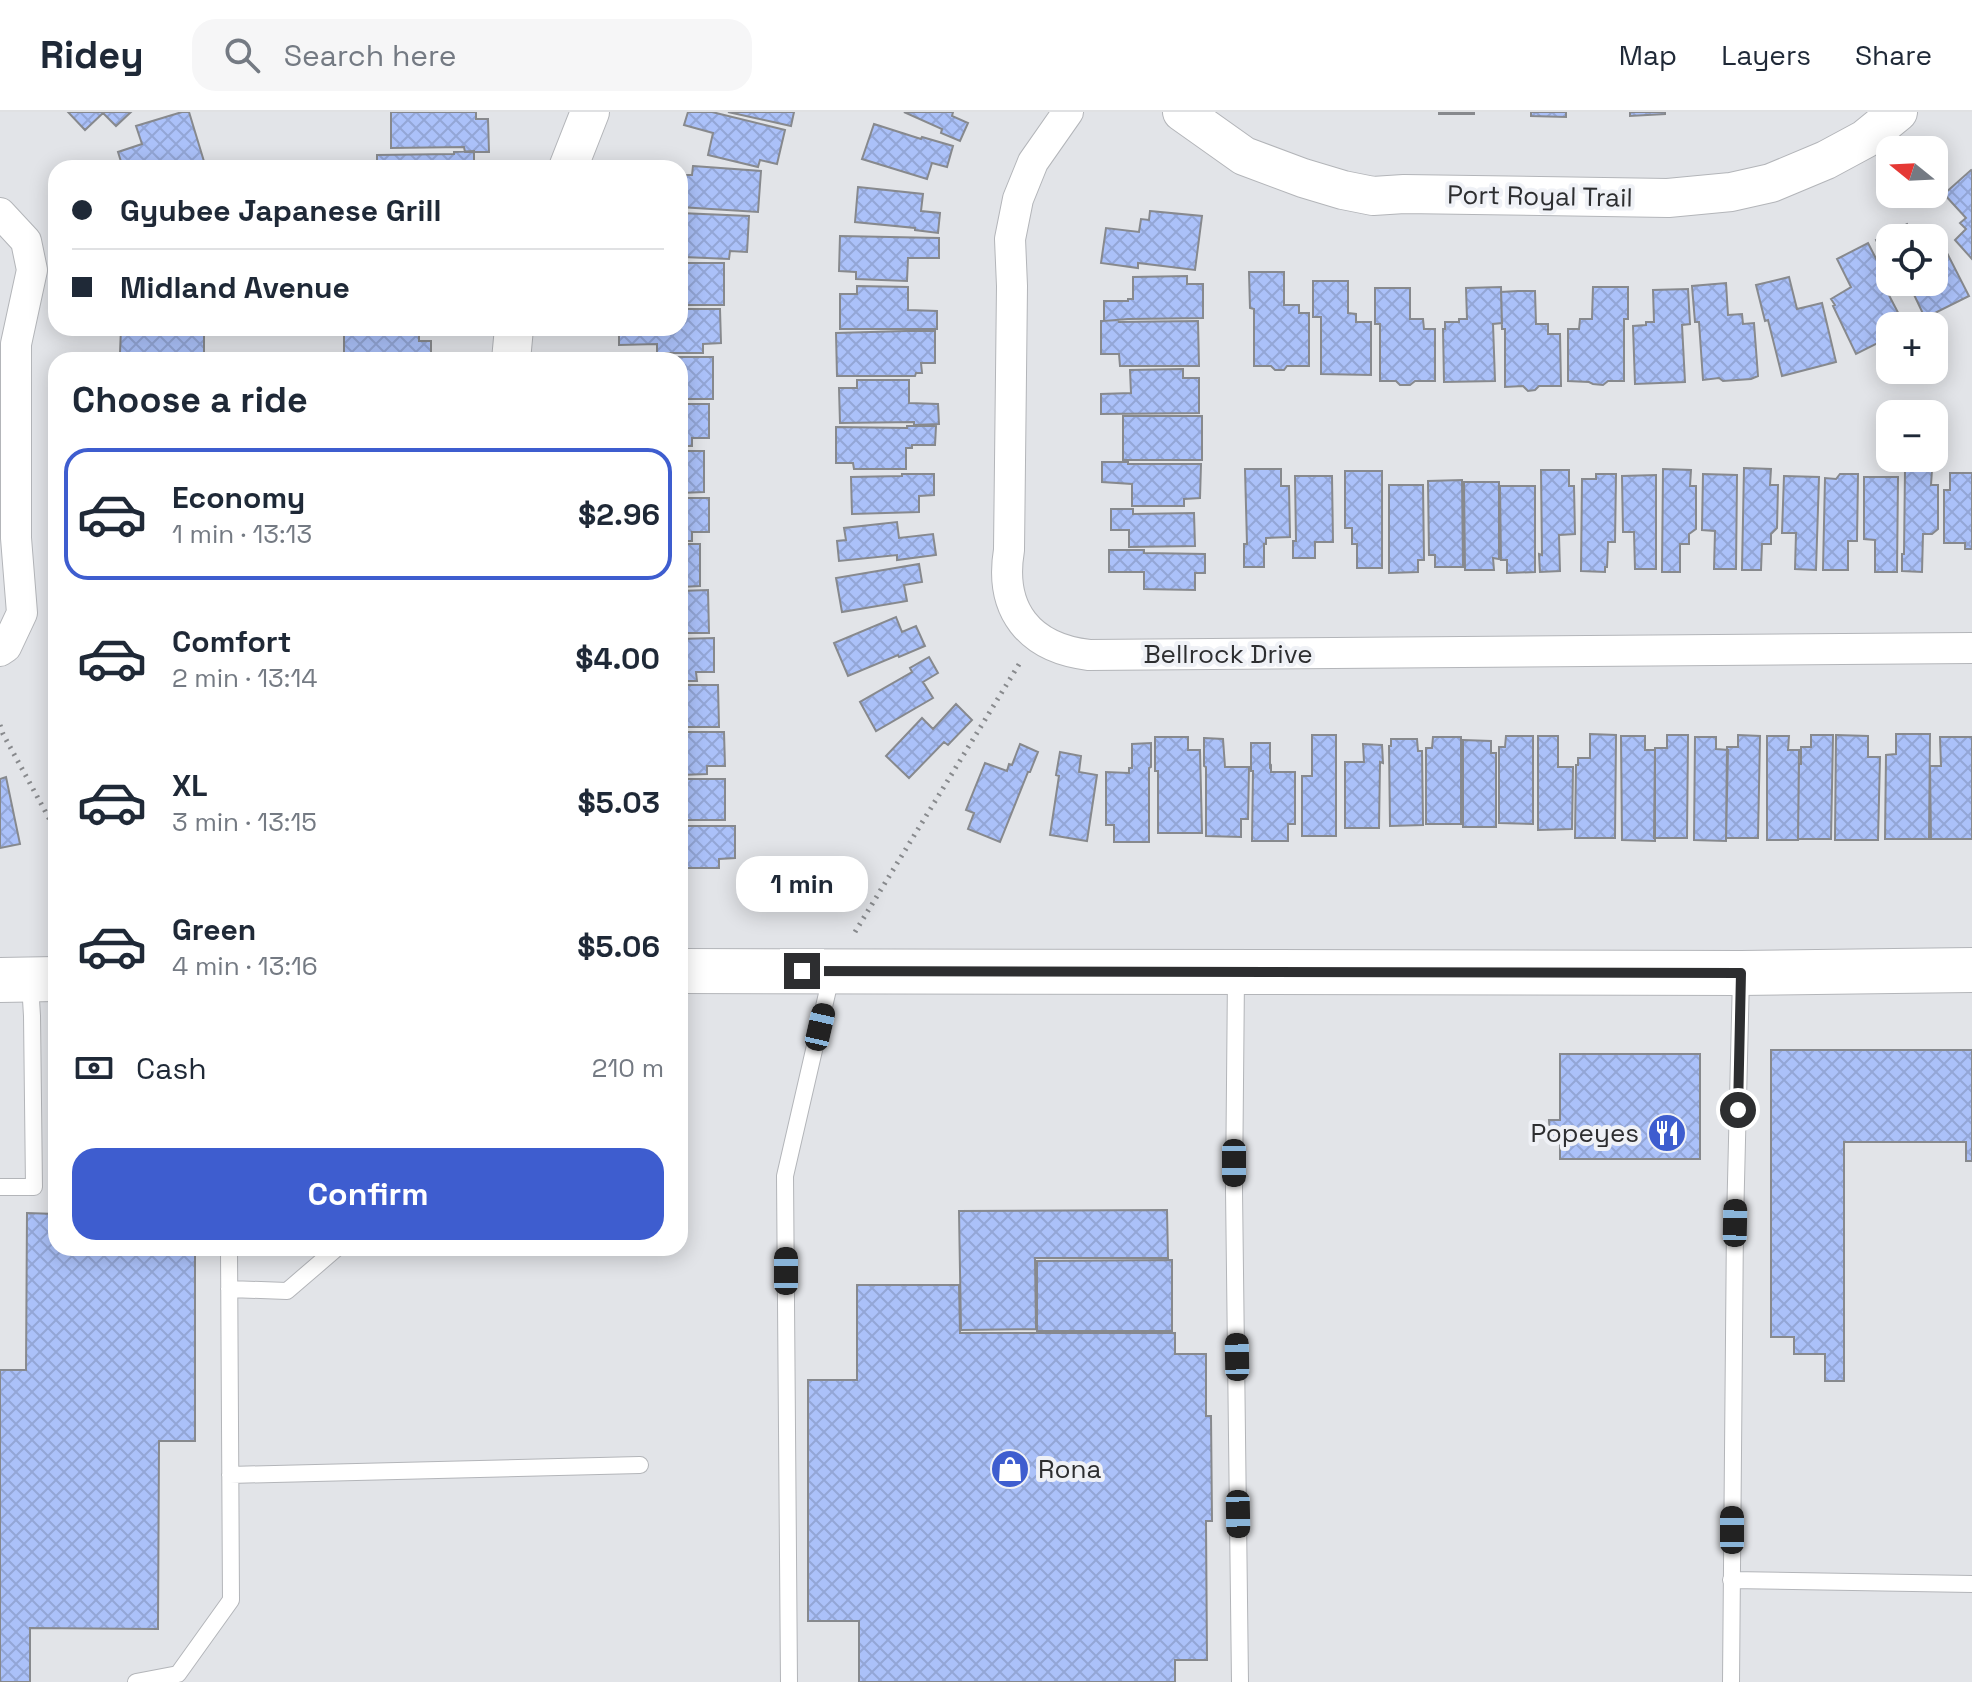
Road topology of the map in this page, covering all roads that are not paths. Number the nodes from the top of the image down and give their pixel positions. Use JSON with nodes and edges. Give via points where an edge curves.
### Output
{"nodes":[{"id":1,"x":590,"y":112,"type":"edge"},
{"id":2,"x":1068,"y":112,"type":"edge"},
{"id":3,"x":1182,"y":112,"type":"edge"},
{"id":4,"x":1898,"y":112,"type":"edge"},
{"id":5,"x":571,"y":160,"type":"edge"},
{"id":6,"x":0,"y":213,"type":"edge"},
{"id":7,"x":1972,"y":648,"type":"edge"},
{"id":8,"x":0,"y":651,"type":"edge"},
{"id":9,"x":1972,"y":970,"type":"edge"},
{"id":10,"x":688,"y":971,"type":"edge"},
{"id":11,"x":832,"y":971,"type":"junction"},
{"id":12,"x":1236,"y":971,"type":"junction"},
{"id":13,"x":1741,"y":973,"type":"junction"},
{"id":14,"x":28,"y":979,"type":"edge"},
{"id":15,"x":0,"y":1187,"type":"edge"},
{"id":16,"x":229,"y":1256,"type":"edge"},
{"id":17,"x":328,"y":1256,"type":"edge"},
{"id":18,"x":229,"y":1289,"type":"junction"},
{"id":19,"x":640,"y":1465,"type":"dead end"},
{"id":20,"x":230,"y":1475,"type":"junction"},
{"id":21,"x":1731,"y":1580,"type":"junction"},
{"id":22,"x":1972,"y":1584,"type":"edge"},
{"id":23,"x":136,"y":1682,"type":"edge"},
{"id":24,"x":789,"y":1682,"type":"edge"},
{"id":25,"x":1240,"y":1682,"type":"edge"},
{"id":26,"x":1731,"y":1682,"type":"edge"}],
"edges":[{"from":1,"to":5,"type":"street"},
{"from":2,"to":7,"type":"street","name":"Bellrock Drive","via":[[1033,162],[1010,239],[1006,581],[1021,620],[1054,647],[1089,655]]},
{"from":3,"to":4,"type":"street","name":"Port Royal Trail","via":[[1244,156],[1373,196],[1668,198],[1771,183],[1865,139]]},
{"from":6,"to":8,"type":"street","via":[[26,241],[32,270],[16,344],[16,538],[22,613]]},
{"from":9,"to":13,"type":"main road"},
{"from":10,"to":11,"type":"main road"},
{"from":11,"to":12,"type":"main road"},
{"from":11,"to":24,"type":"lane","via":[[785,1176]]},
{"from":12,"to":13,"type":"main road"},
{"from":12,"to":25,"type":"lane"},
{"from":13,"to":21,"type":"lane"},
{"from":14,"to":15,"type":"lane","via":[[34,1187]]},
{"from":16,"to":18,"type":"lane"},
{"from":17,"to":18,"type":"lane","via":[[287,1291]]},
{"from":18,"to":20,"type":"lane"},
{"from":19,"to":20,"type":"lane"},
{"from":20,"to":23,"type":"lane","via":[[231,1600],[178,1674]]},
{"from":21,"to":22,"type":"lane"},
{"from":21,"to":26,"type":"lane"}]}
